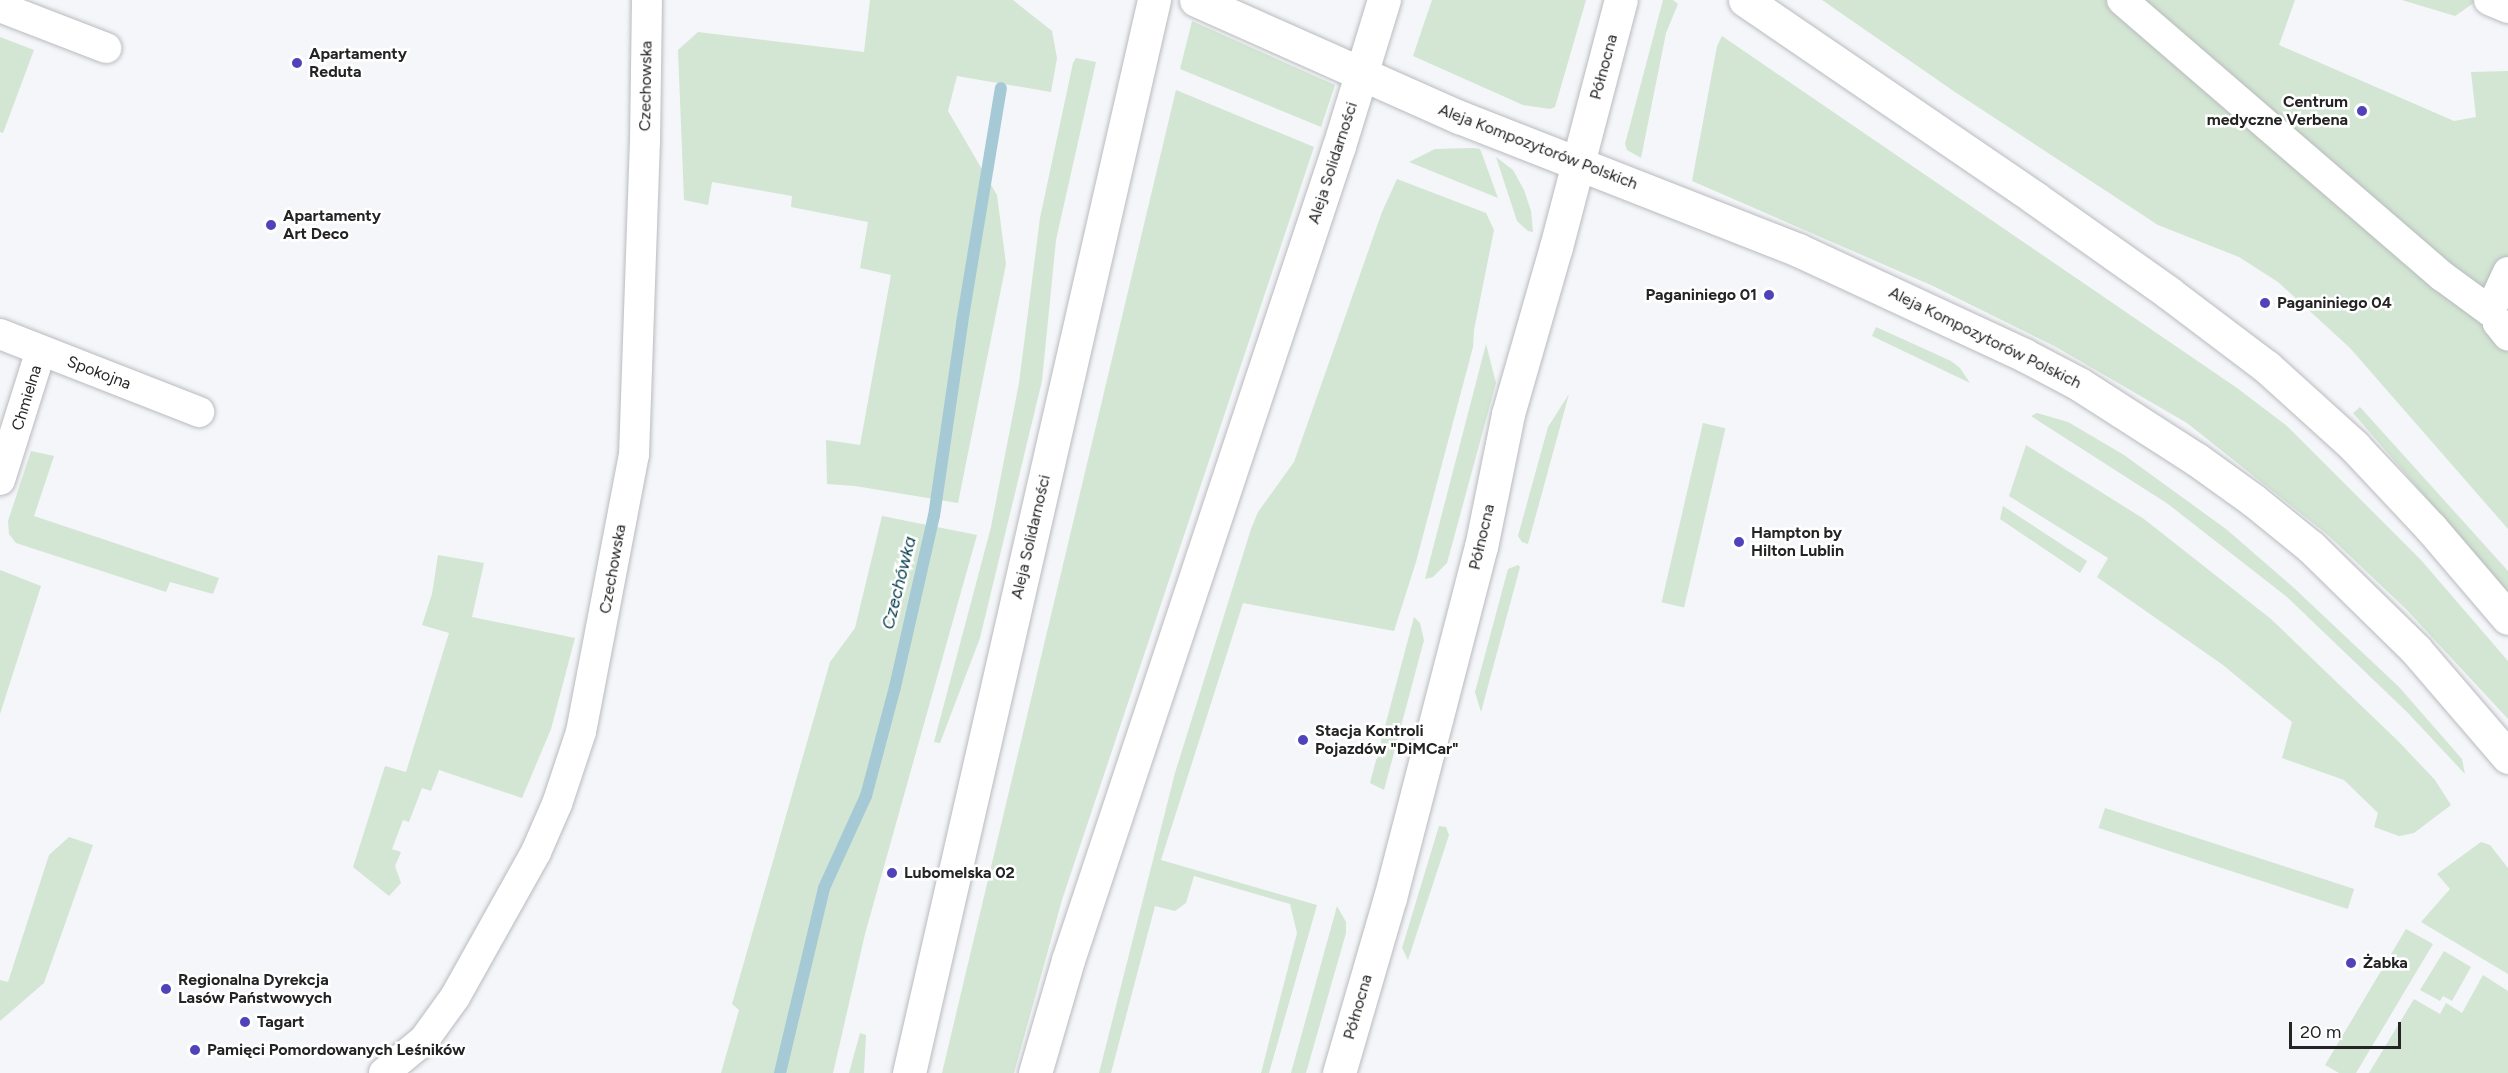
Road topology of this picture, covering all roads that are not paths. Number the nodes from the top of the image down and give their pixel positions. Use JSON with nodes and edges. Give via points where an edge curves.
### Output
{"nodes":[{"id":1,"x":1154,"y":0,"type":"edge"},
{"id":2,"x":1196,"y":0,"type":"edge"},
{"id":3,"x":1384,"y":0,"type":"edge"},
{"id":4,"x":1621,"y":0,"type":"edge"},
{"id":5,"x":1745,"y":0,"type":"edge"},
{"id":6,"x":2122,"y":0,"type":"edge"},
{"id":7,"x":2489,"y":0,"type":"edge"},
{"id":8,"x":648,"y":2,"type":"edge"},
{"id":9,"x":0,"y":7,"type":"edge"},
{"id":10,"x":2508,"y":8,"type":"edge"},
{"id":11,"x":106,"y":48,"type":"dead end"},
{"id":12,"x":1362,"y":74,"type":"junction"},
{"id":13,"x":1578,"y":164,"type":"junction"},
{"id":14,"x":2508,"y":272,"type":"edge"},
{"id":15,"x":2501,"y":324,"type":"edge"},
{"id":16,"x":0,"y":334,"type":"edge"},
{"id":17,"x":41,"y":350,"type":"junction"},
{"id":18,"x":199,"y":412,"type":"dead end"},
{"id":19,"x":0,"y":480,"type":"edge"},
{"id":20,"x":2508,"y":618,"type":"edge"},
{"id":21,"x":2508,"y":757,"type":"edge"},
{"id":22,"x":384,"y":1073,"type":"edge"},
{"id":23,"x":909,"y":1073,"type":"edge"},
{"id":24,"x":1035,"y":1073,"type":"edge"},
{"id":25,"x":1340,"y":1073,"type":"edge"}],
"edges":[{"from":1,"to":23,"type":"street","name":"Aleja Solidarności"},
{"from":2,"to":12,"type":"street","name":"Aleja Kompozytorów Polskich"},
{"from":3,"to":12,"type":"street","name":"Aleja Solidarności"},
{"from":4,"to":13,"type":"street","name":"Północna"},
{"from":5,"to":20,"type":"street","via":[[2054,212],[2267,367],[2354,446]]},
{"from":6,"to":15,"type":"street"},
{"from":7,"to":10,"type":"street"},
{"from":8,"to":22,"type":"street","name":"Czechowska","via":[[634,455],[581,732],[536,852],[455,998],[424,1040]]},
{"from":9,"to":11,"type":"street"},
{"from":12,"to":13,"type":"street","name":"Aleja Kompozytorów Polskich"},
{"from":12,"to":24,"type":"street","name":"Aleja Solidarności","via":[[1068,960]]},
{"from":13,"to":21,"type":"street","name":"Aleja Kompozytorów Polskich","via":[[1860,277],[2024,355],[2141,421],[2253,500],[2311,547],[2416,650]]},
{"from":13,"to":25,"type":"street","name":"Północna","via":[[1508,414],[1478,557],[1390,898]]},
{"from":14,"to":15,"type":"street"},
{"from":16,"to":17,"type":"street","name":"Spokojna"},
{"from":17,"to":18,"type":"street","name":"Spokojna"},
{"from":17,"to":19,"type":"street","name":"Chmielna"}]}
